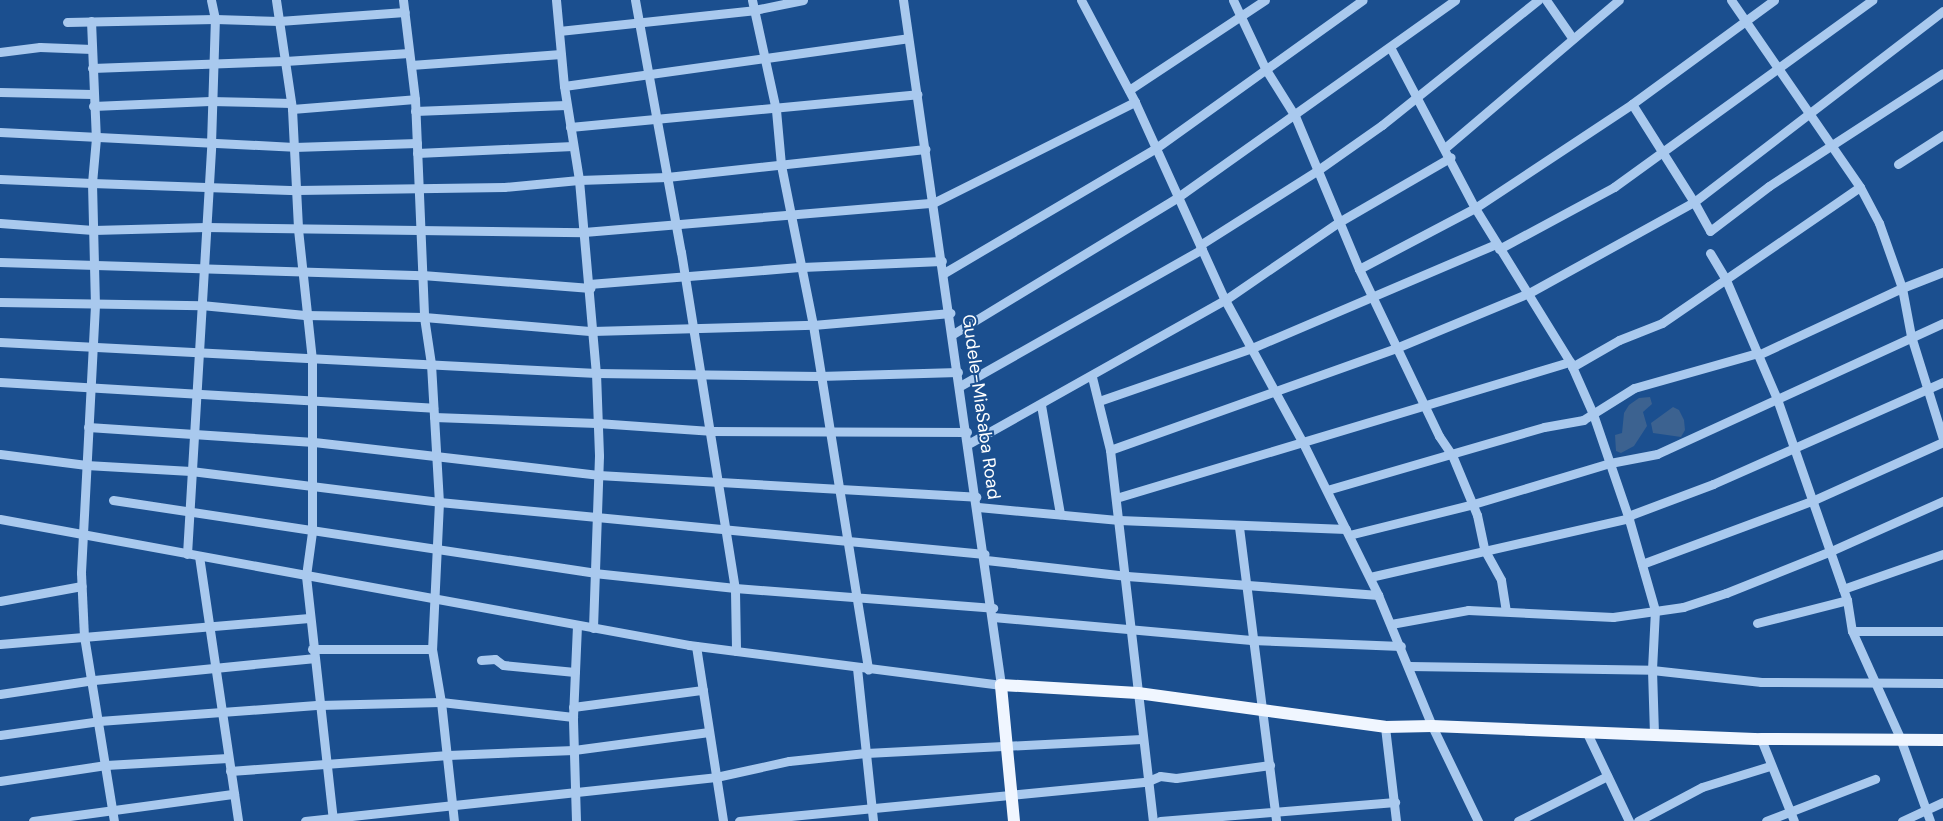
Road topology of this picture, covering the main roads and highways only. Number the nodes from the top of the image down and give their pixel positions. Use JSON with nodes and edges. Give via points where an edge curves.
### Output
{"nodes":[{"id":1,"x":1943,"y":740,"type":"edge"},
{"id":2,"x":1014,"y":821,"type":"edge"}],
"edges":[{"from":1,"to":2,"type":"main road","name":"Gudele-MiaSaba Road","via":[[1761,739],[1386,727],[1138,693],[1001,684]]}]}
